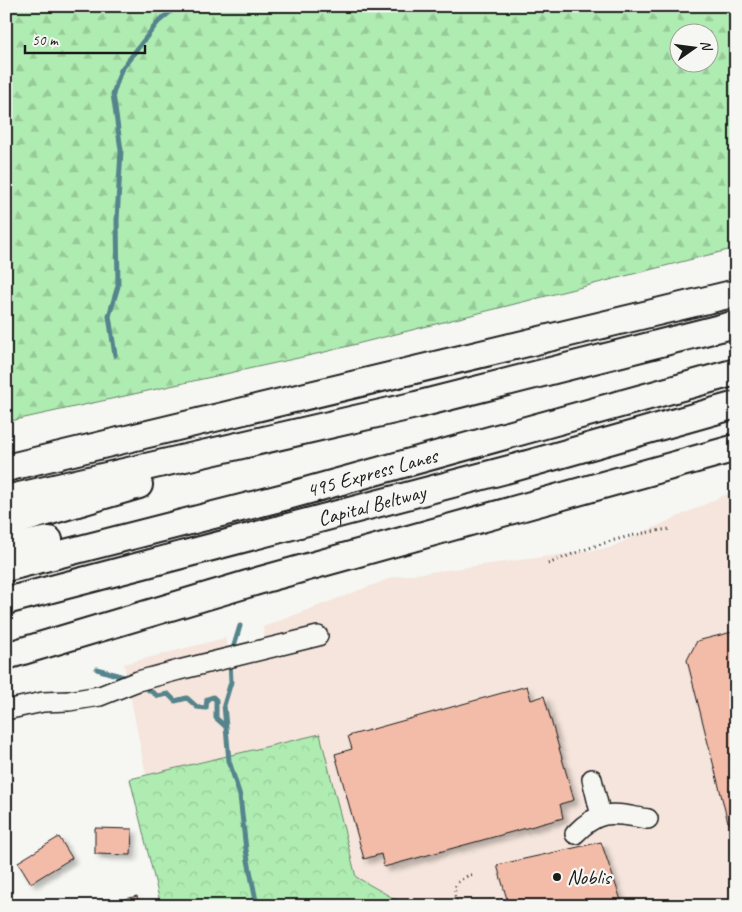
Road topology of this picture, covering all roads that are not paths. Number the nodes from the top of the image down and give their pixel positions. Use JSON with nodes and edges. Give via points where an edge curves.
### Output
{"nodes":[{"id":1,"x":736,"y":293,"type":"edge"},
{"id":2,"x":736,"y":324,"type":"edge"},
{"id":3,"x":736,"y":372,"type":"edge"},
{"id":4,"x":416,"y":405,"type":"junction"},
{"id":5,"x":736,"y":405,"type":"edge"},
{"id":6,"x":736,"y":448,"type":"edge"},
{"id":7,"x":6,"y":466,"type":"edge"},
{"id":8,"x":284,"y":497,"type":"junction"},
{"id":9,"x":6,"y":499,"type":"edge"},
{"id":10,"x":6,"y":524,"type":"edge"},
{"id":11,"x":6,"y":548,"type":"edge"},
{"id":12,"x":6,"y":568,"type":"edge"},
{"id":13,"x":6,"y":601,"type":"edge"},
{"id":14,"x":168,"y":608,"type":"junction"},
{"id":15,"x":318,"y":636,"type":"dead end"},
{"id":16,"x":6,"y":643,"type":"edge"},
{"id":17,"x":6,"y":656,"type":"edge"},
{"id":18,"x":6,"y":710,"type":"edge"},
{"id":19,"x":592,"y":778,"type":"dead end"},
{"id":20,"x":601,"y":816,"type":"junction"},
{"id":21,"x":648,"y":819,"type":"dead end"},
{"id":22,"x":576,"y":834,"type":"dead end"}],
"edges":[{"from":1,"to":7,"type":"highway"},
{"from":2,"to":4,"type":"highway"},
{"from":3,"to":8,"type":"highway","name":"495 Express Lanes"},
{"from":4,"to":9,"type":"highway"},
{"from":4,"to":10,"type":"highway"},
{"from":5,"to":13,"type":"highway","name":"Capital Beltway","via":[[518,467]]},
{"from":6,"to":14,"type":"highway"},
{"from":8,"to":11,"type":"highway"},
{"from":8,"to":12,"type":"highway","name":"495 Express Lanes"},
{"from":14,"to":16,"type":"highway"},
{"from":14,"to":17,"type":"highway"},
{"from":15,"to":18,"type":"lane","via":[[138,681],[100,696],[35,703]]},
{"from":19,"to":20,"type":"lane"},
{"from":20,"to":21,"type":"lane","via":[[608,813]]},
{"from":20,"to":22,"type":"lane","via":[[588,822]]}]}
